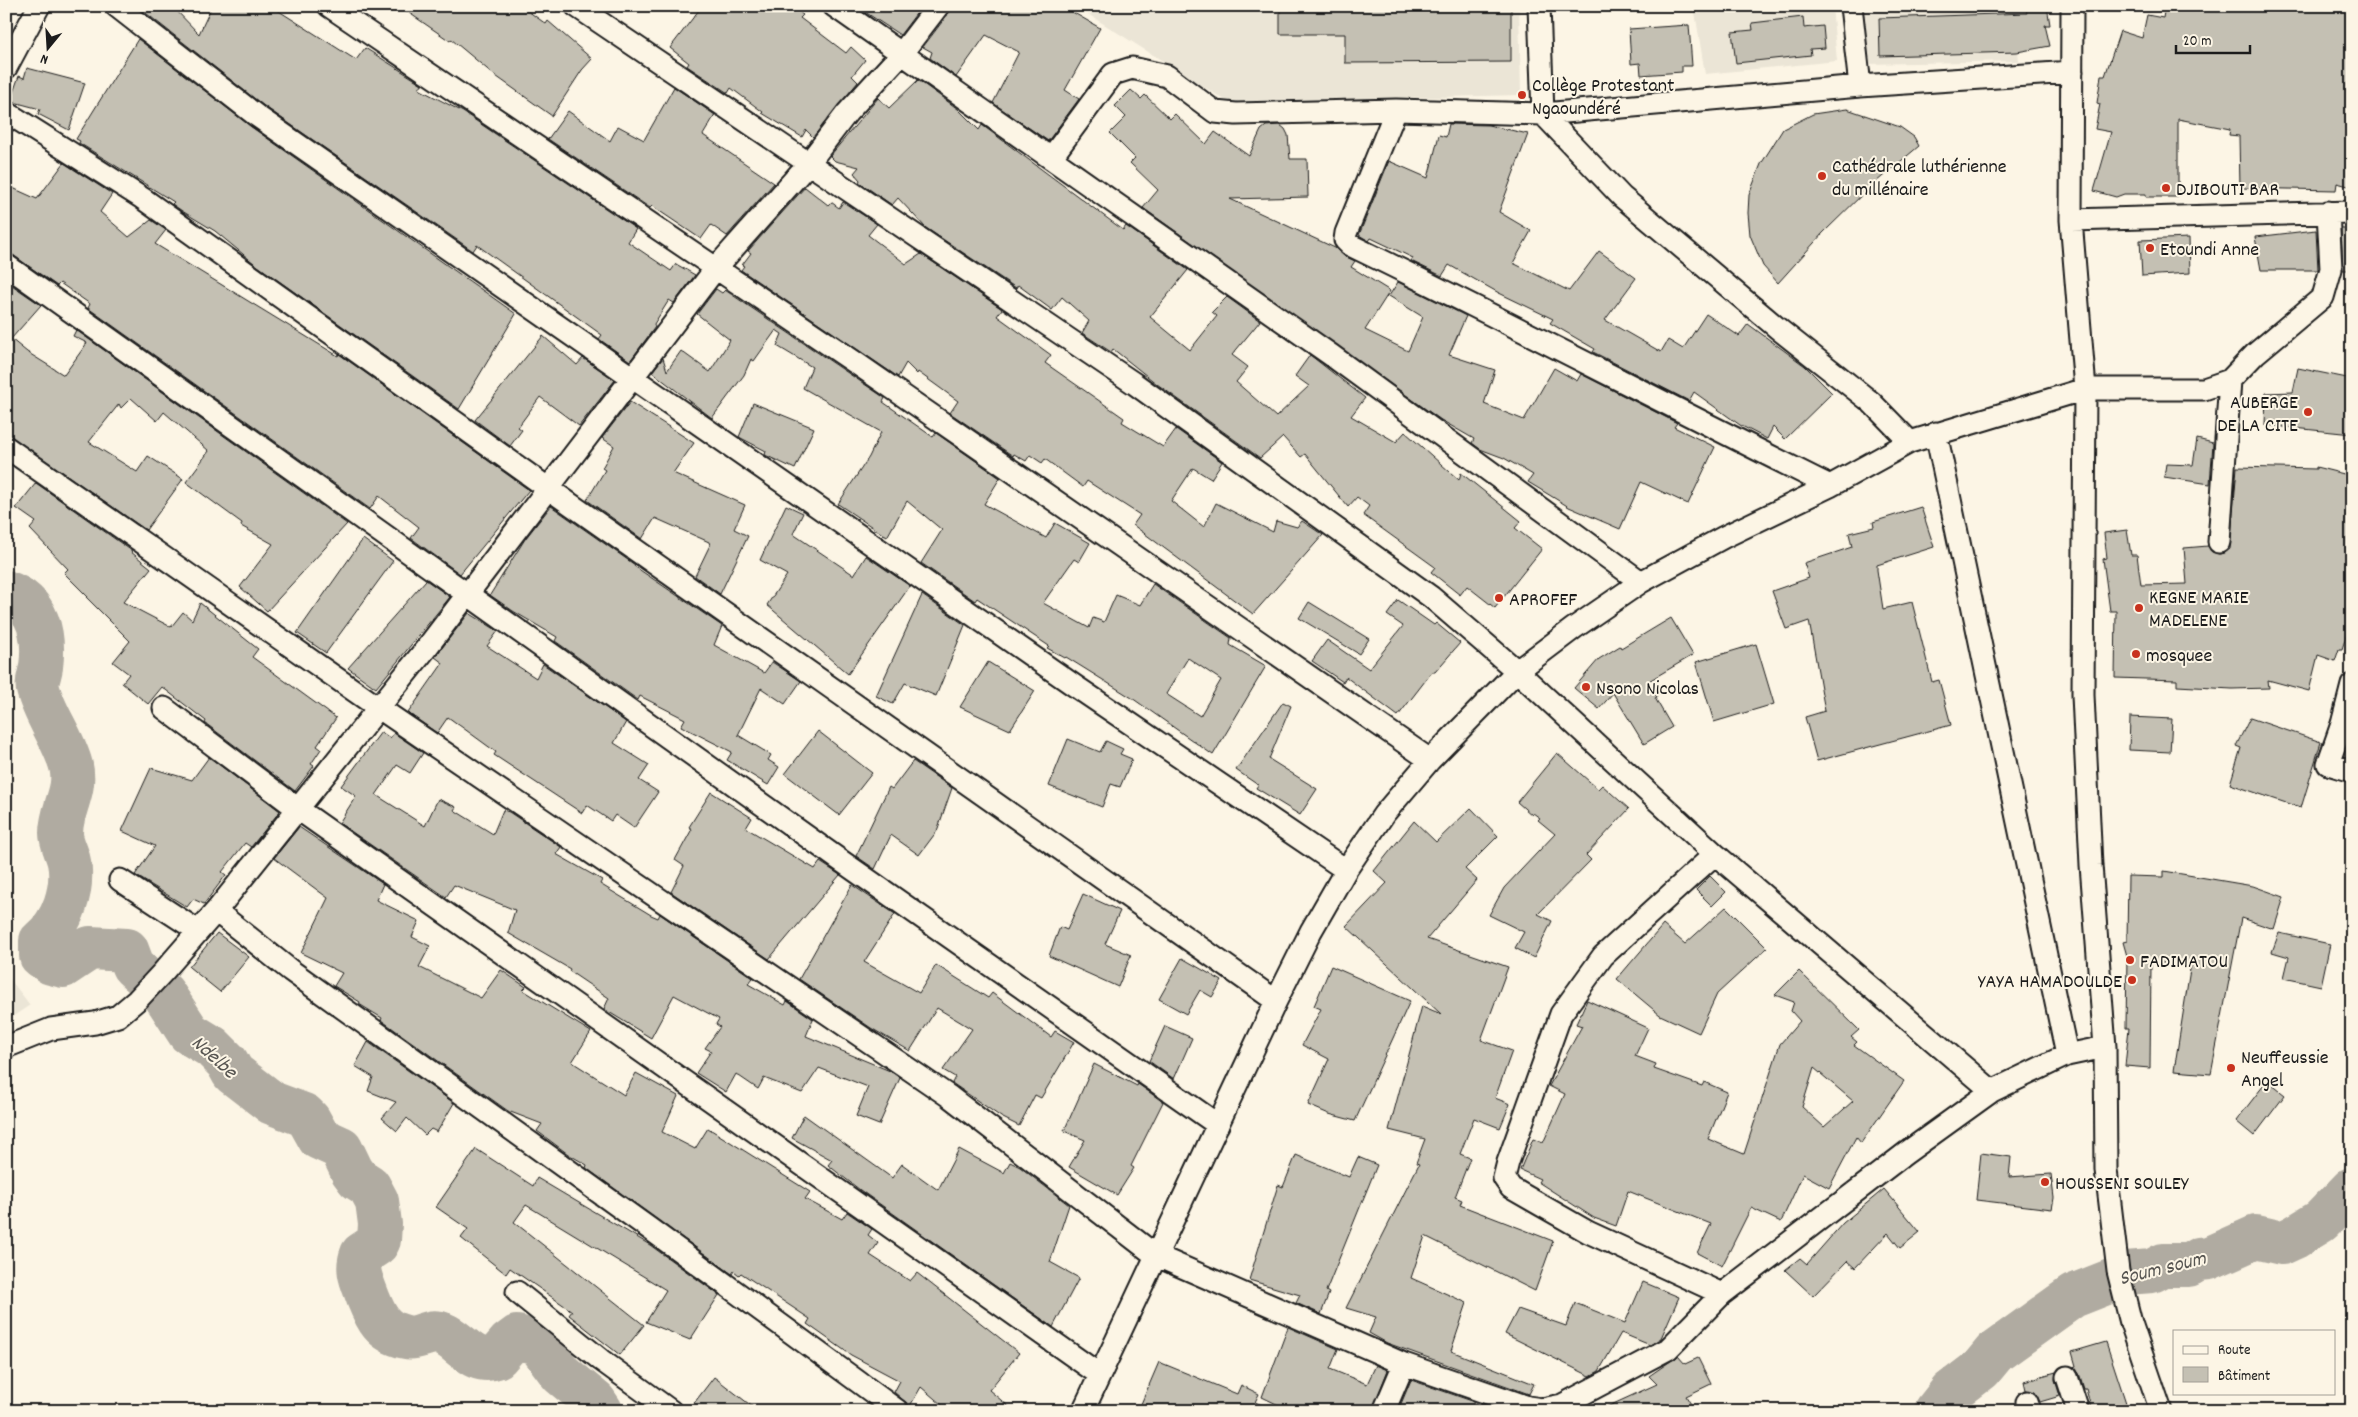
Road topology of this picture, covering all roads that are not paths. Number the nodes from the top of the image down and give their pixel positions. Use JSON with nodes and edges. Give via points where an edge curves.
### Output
{"nodes":[{"id":1,"x":39,"y":6,"type":"edge"},
{"id":2,"x":116,"y":6,"type":"edge"},
{"id":3,"x":329,"y":6,"type":"edge"},
{"id":4,"x":576,"y":6,"type":"edge"},
{"id":5,"x":834,"y":6,"type":"edge"},
{"id":6,"x":938,"y":6,"type":"edge"},
{"id":7,"x":1539,"y":6,"type":"edge"},
{"id":8,"x":1852,"y":6,"type":"edge"},
{"id":9,"x":2072,"y":6,"type":"edge"},
{"id":10,"x":902,"y":54,"type":"junction"},
{"id":11,"x":6,"y":68,"type":"edge"},
{"id":12,"x":2072,"y":72,"type":"junction"},
{"id":13,"x":1860,"y":86,"type":"junction"},
{"id":14,"x":1396,"y":110,"type":"junction"},
{"id":15,"x":6,"y":112,"type":"edge"},
{"id":16,"x":1543,"y":114,"type":"junction"},
{"id":17,"x":1051,"y":158,"type":"junction"},
{"id":18,"x":808,"y":164,"type":"junction"},
{"id":19,"x":2328,"y":212,"type":"junction"},
{"id":20,"x":2352,"y":212,"type":"edge"},
{"id":21,"x":2071,"y":220,"type":"junction"},
{"id":22,"x":6,"y":265,"type":"edge"},
{"id":23,"x":716,"y":268,"type":"junction"},
{"id":24,"x":634,"y":379,"type":"junction"},
{"id":25,"x":2230,"y":380,"type":"junction"},
{"id":26,"x":2085,"y":389,"type":"junction"},
{"id":27,"x":1936,"y":433,"type":"junction"},
{"id":28,"x":1910,"y":442,"type":"junction"},
{"id":29,"x":6,"y":447,"type":"edge"},
{"id":30,"x":1830,"y":486,"type":"junction"},
{"id":31,"x":549,"y":489,"type":"junction"},
{"id":32,"x":2218,"y":542,"type":"dead end"},
{"id":33,"x":1641,"y":582,"type":"junction"},
{"id":34,"x":468,"y":594,"type":"junction"},
{"id":35,"x":1517,"y":671,"type":"junction"},
{"id":36,"x":2352,"y":685,"type":"edge"},
{"id":37,"x":164,"y":708,"type":"dead end"},
{"id":38,"x":379,"y":708,"type":"junction"},
{"id":39,"x":1430,"y":760,"type":"junction"},
{"id":40,"x":2352,"y":772,"type":"edge"},
{"id":41,"x":298,"y":808,"type":"junction"},
{"id":42,"x":1715,"y":854,"type":"junction"},
{"id":43,"x":1346,"y":870,"type":"junction"},
{"id":44,"x":120,"y":880,"type":"dead end"},
{"id":45,"x":216,"y":911,"type":"junction"},
{"id":46,"x":198,"y":931,"type":"junction"},
{"id":47,"x":1276,"y":1001,"type":"junction"},
{"id":48,"x":6,"y":1047,"type":"edge"},
{"id":49,"x":2105,"y":1047,"type":"junction"},
{"id":50,"x":2067,"y":1054,"type":"junction"},
{"id":51,"x":1992,"y":1090,"type":"junction"},
{"id":52,"x":1218,"y":1125,"type":"junction"},
{"id":53,"x":1155,"y":1255,"type":"junction"},
{"id":54,"x":517,"y":1292,"type":"dead end"},
{"id":55,"x":1722,"y":1294,"type":"junction"},
{"id":56,"x":1404,"y":1364,"type":"junction"},
{"id":57,"x":1100,"y":1375,"type":"junction"},
{"id":58,"x":2067,"y":1377,"type":"dead end"},
{"id":59,"x":1527,"y":1409,"type":"edge"},
{"id":60,"x":670,"y":1411,"type":"edge"},
{"id":61,"x":898,"y":1411,"type":"edge"},
{"id":62,"x":1083,"y":1411,"type":"edge"},
{"id":63,"x":1384,"y":1411,"type":"edge"},
{"id":64,"x":2078,"y":1411,"type":"edge"},
{"id":65,"x":2161,"y":1411,"type":"edge"}],
"edges":[{"from":1,"to":11,"type":"street"},
{"from":2,"to":24,"type":"street","via":[[257,116]]},
{"from":3,"to":23,"type":"street"},
{"from":4,"to":18,"type":"street"},
{"from":5,"to":10,"type":"street"},
{"from":6,"to":10,"type":"street"},
{"from":7,"to":16,"type":"street"},
{"from":8,"to":13,"type":"street"},
{"from":9,"to":12,"type":"street"},
{"from":10,"to":17,"type":"street"},
{"from":10,"to":18,"type":"street","via":[[847,113]]},
{"from":12,"to":13,"type":"street"},
{"from":12,"to":21,"type":"street"},
{"from":13,"to":16,"type":"street"},
{"from":14,"to":16,"type":"street"},
{"from":14,"to":17,"type":"street","via":[[1214,112],[1167,76],[1132,68],[1113,74]]},
{"from":14,"to":30,"type":"street","via":[[1346,233],[1345,240],[1350,245]]},
{"from":15,"to":31,"type":"street","via":[[142,198]]},
{"from":16,"to":28,"type":"street","via":[[1622,197],[1871,402]]},
{"from":17,"to":33,"type":"street","via":[[1331,355]]},
{"from":18,"to":23,"type":"street"},
{"from":18,"to":35,"type":"street","via":[[1135,384],[1431,597]]},
{"from":19,"to":20,"type":"street"},
{"from":19,"to":21,"type":"street"},
{"from":19,"to":25,"type":"street","via":[[2331,269],[2323,297],[2254,354]]},
{"from":21,"to":26,"type":"street"},
{"from":22,"to":34,"type":"street"},
{"from":23,"to":24,"type":"street"},
{"from":23,"to":39,"type":"street"},
{"from":24,"to":31,"type":"street"},
{"from":24,"to":43,"type":"street"},
{"from":25,"to":26,"type":"street","via":[[2204,389]]},
{"from":25,"to":32,"type":"street"},
{"from":26,"to":27,"type":"street"},
{"from":26,"to":49,"type":"street","via":[[2083,695],[2091,866]]},
{"from":27,"to":28,"type":"street"},
{"from":27,"to":50,"type":"street"},
{"from":28,"to":30,"type":"street"},
{"from":29,"to":38,"type":"street"},
{"from":30,"to":33,"type":"street","via":[[1724,537]]},
{"from":31,"to":34,"type":"street"},
{"from":31,"to":47,"type":"street"},
{"from":33,"to":35,"type":"street"},
{"from":34,"to":38,"type":"street"},
{"from":34,"to":52,"type":"street"},
{"from":35,"to":39,"type":"street"},
{"from":35,"to":42,"type":"street"},
{"from":36,"to":40,"type":"street","via":[[2328,764]]},
{"from":37,"to":41,"type":"street"},
{"from":38,"to":41,"type":"street"},
{"from":38,"to":53,"type":"street","via":[[950,1097]]},
{"from":39,"to":43,"type":"street","via":[[1384,814]]},
{"from":41,"to":45,"type":"street"},
{"from":41,"to":57,"type":"street"},
{"from":42,"to":51,"type":"street"},
{"from":42,"to":55,"type":"street","via":[[1603,956],[1561,1014],[1504,1178],[1511,1188],[1588,1232]]},
{"from":43,"to":47,"type":"street"},
{"from":44,"to":46,"type":"street"},
{"from":45,"to":46,"type":"street"},
{"from":45,"to":61,"type":"street","via":[[290,970]]},
{"from":46,"to":48,"type":"street","via":[[137,1000],[118,1016],[51,1029]]},
{"from":47,"to":52,"type":"street"},
{"from":49,"to":50,"type":"street"},
{"from":49,"to":65,"type":"street","via":[[2106,1170],[2118,1271],[2130,1323]]},
{"from":50,"to":51,"type":"street"},
{"from":51,"to":55,"type":"street"},
{"from":52,"to":53,"type":"street"},
{"from":53,"to":56,"type":"street"},
{"from":53,"to":57,"type":"street"},
{"from":54,"to":60,"type":"street"},
{"from":55,"to":59,"type":"street","via":[[1668,1349],[1562,1405]]},
{"from":56,"to":59,"type":"street"},
{"from":56,"to":63,"type":"street"},
{"from":57,"to":62,"type":"street"},
{"from":58,"to":64,"type":"street"}]}
